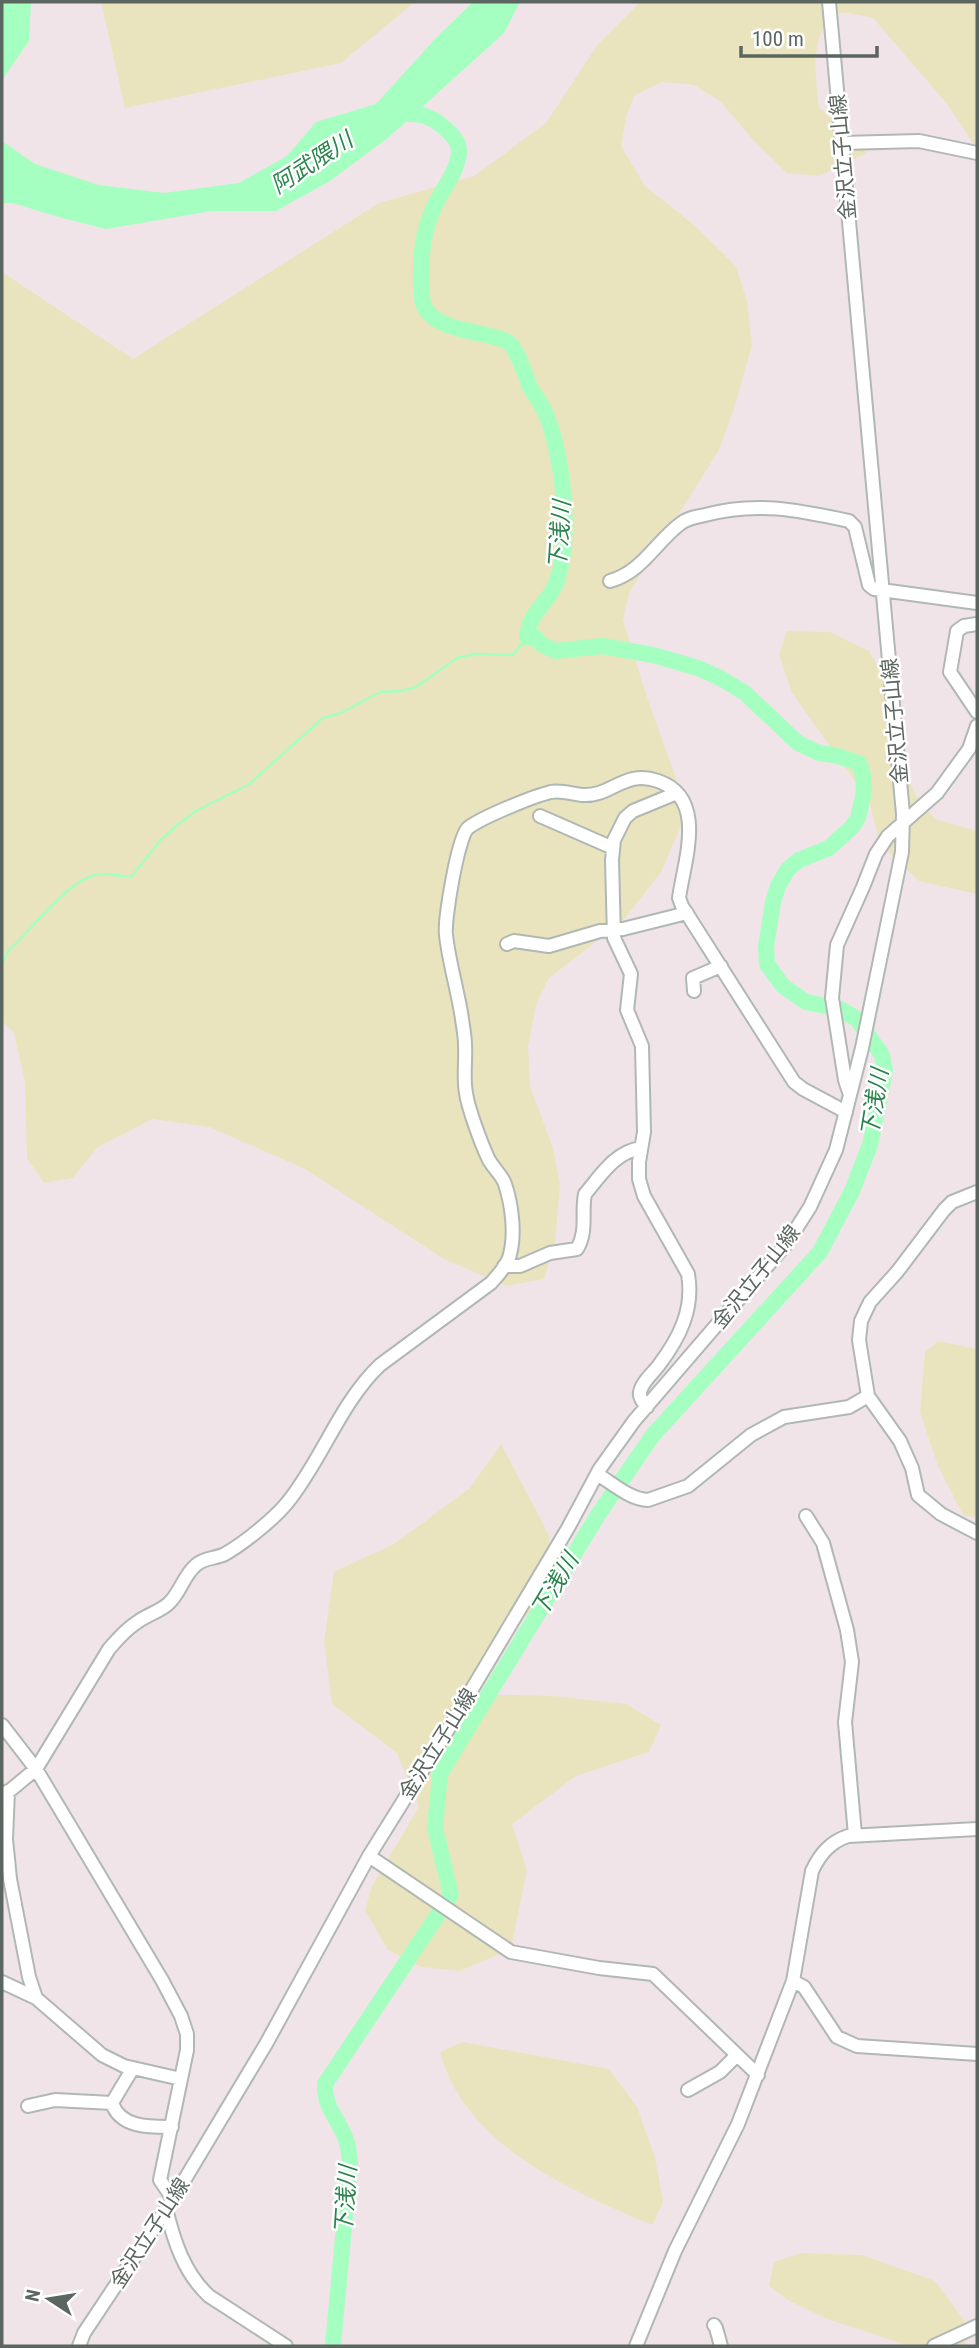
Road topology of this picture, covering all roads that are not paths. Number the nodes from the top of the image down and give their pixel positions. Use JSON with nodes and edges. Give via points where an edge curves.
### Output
{"nodes":[{"id":1,"x":829,"y":2,"type":"edge"},
{"id":2,"x":842,"y":142,"type":"junction"},
{"id":3,"x":977,"y":153,"type":"edge"},
{"id":4,"x":610,"y":581,"type":"dead end"},
{"id":5,"x":883,"y":590,"type":"junction"},
{"id":6,"x":977,"y":603,"type":"edge"},
{"id":7,"x":977,"y":624,"type":"edge"},
{"id":8,"x":977,"y":712,"type":"edge"},
{"id":9,"x":977,"y":726,"type":"edge"},
{"id":10,"x":677,"y":793,"type":"junction"},
{"id":11,"x":540,"y":816,"type":"dead end"},
{"id":12,"x":903,"y":823,"type":"junction"},
{"id":13,"x":613,"y":848,"type":"junction"},
{"id":14,"x":687,"y":914,"type":"junction"},
{"id":15,"x":614,"y":930,"type":"junction"},
{"id":16,"x":507,"y":944,"type":"dead end"},
{"id":17,"x":720,"y":966,"type":"junction"},
{"id":18,"x":694,"y":991,"type":"dead end"},
{"id":19,"x":850,"y":1095,"type":"junction"},
{"id":20,"x":846,"y":1112,"type":"junction"},
{"id":21,"x":641,"y":1148,"type":"junction"},
{"id":22,"x":977,"y":1192,"type":"edge"},
{"id":23,"x":505,"y":1266,"type":"junction"},
{"id":24,"x":868,"y":1396,"type":"junction"},
{"id":25,"x":647,"y":1406,"type":"junction"},
{"id":26,"x":597,"y":1474,"type":"junction"},
{"id":27,"x":806,"y":1516,"type":"dead end"},
{"id":28,"x":977,"y":1534,"type":"edge"},
{"id":29,"x":2,"y":1725,"type":"edge"},
{"id":30,"x":36,"y":1769,"type":"junction"},
{"id":31,"x":5,"y":1794,"type":"edge"},
{"id":32,"x":977,"y":1829,"type":"edge"},
{"id":33,"x":855,"y":1835,"type":"junction"},
{"id":34,"x":369,"y":1856,"type":"junction"},
{"id":35,"x":2,"y":1982,"type":"edge"},
{"id":36,"x":793,"y":1982,"type":"junction"},
{"id":37,"x":36,"y":1998,"type":"junction"},
{"id":38,"x":977,"y":2054,"type":"edge"},
{"id":39,"x":737,"y":2055,"type":"junction"},
{"id":40,"x":133,"y":2068,"type":"junction"},
{"id":41,"x":758,"y":2075,"type":"junction"},
{"id":42,"x":181,"y":2079,"type":"junction"},
{"id":43,"x":688,"y":2090,"type":"dead end"},
{"id":44,"x":112,"y":2103,"type":"junction"},
{"id":45,"x":28,"y":2106,"type":"dead end"},
{"id":46,"x":172,"y":2127,"type":"junction"},
{"id":47,"x":169,"y":2204,"type":"junction"},
{"id":48,"x":714,"y":2325,"type":"dead end"},
{"id":49,"x":977,"y":2326,"type":"edge"},
{"id":50,"x":79,"y":2346,"type":"edge"},
{"id":51,"x":286,"y":2346,"type":"edge"},
{"id":52,"x":636,"y":2346,"type":"edge"},
{"id":53,"x":721,"y":2346,"type":"edge"},
{"id":54,"x":934,"y":2346,"type":"edge"}],
"edges":[{"from":1,"to":2,"type":"street","name":"金沢立子山線"},
{"from":2,"to":3,"type":"street","via":[[919,141]]},
{"from":2,"to":5,"type":"street","name":"金沢立子山線"},
{"from":4,"to":5,"type":"street","via":[[645,562],[682,522],[746,506],[849,521],[855,527],[869,585]]},
{"from":5,"to":6,"type":"street"},
{"from":5,"to":12,"type":"street","name":"金沢立子山線"},
{"from":7,"to":8,"type":"street","via":[[957,631],[950,665],[953,678]]},
{"from":9,"to":12,"type":"street","via":[[969,749],[937,793]]},
{"from":10,"to":13,"type":"street","via":[[633,811],[625,818]]},
{"from":10,"to":14,"type":"street","via":[[684,803],[691,838],[678,898]]},
{"from":10,"to":23,"type":"street","via":[[660,781],[642,777],[586,795],[551,792],[509,807],[467,829],[462,838],[445,932],[465,1045],[466,1093],[488,1158],[505,1182],[511,1211]]},
{"from":11,"to":13,"type":"street"},
{"from":12,"to":19,"type":"street","name":"金沢立子山線","via":[[902,852]]},
{"from":12,"to":19,"type":"street","via":[[876,854],[837,945],[833,1006]]},
{"from":13,"to":15,"type":"street"},
{"from":14,"to":15,"type":"street"},
{"from":14,"to":17,"type":"street"},
{"from":15,"to":16,"type":"street","via":[[549,946]]},
{"from":15,"to":21,"type":"street","via":[[631,974],[627,1010],[642,1046]]},
{"from":17,"to":18,"type":"street","via":[[693,978]]},
{"from":17,"to":20,"type":"street","via":[[794,1082]]},
{"from":19,"to":20,"type":"street","name":"金沢立子山線"},
{"from":20,"to":25,"type":"street","name":"金沢立子山線","via":[[836,1150],[788,1243]]},
{"from":21,"to":23,"type":"street","via":[[617,1158],[585,1194],[586,1216],[577,1250]]},
{"from":21,"to":25,"type":"street","via":[[639,1179],[644,1196],[688,1274],[691,1288],[686,1322],[640,1393]]},
{"from":22,"to":24,"type":"street","via":[[944,1210],[864,1312],[859,1340]]},
{"from":23,"to":30,"type":"street","via":[[475,1296],[366,1378],[286,1504],[223,1555],[196,1564],[169,1603],[122,1635]]},
{"from":24,"to":26,"type":"street","via":[[849,1407],[784,1417],[751,1435],[688,1486],[648,1500]]},
{"from":24,"to":28,"type":"street","via":[[895,1432],[918,1494],[941,1514]]},
{"from":25,"to":26,"type":"street","name":"金沢立子山線"},
{"from":26,"to":34,"type":"street","name":"金沢立子山線"},
{"from":27,"to":33,"type":"street","via":[[823,1543],[852,1662],[845,1722]]},
{"from":29,"to":30,"type":"street"},
{"from":30,"to":31,"type":"street"},
{"from":30,"to":42,"type":"street","via":[[181,2016],[187,2034]]},
{"from":31,"to":37,"type":"street","via":[[10,1879]]},
{"from":32,"to":33,"type":"street"},
{"from":33,"to":36,"type":"street","via":[[837,1839],[812,1871]]},
{"from":34,"to":39,"type":"street","via":[[511,1952],[653,1974]]},
{"from":34,"to":47,"type":"street","name":"金沢立子山線","via":[[267,2044]]},
{"from":35,"to":37,"type":"street"},
{"from":36,"to":38,"type":"street","via":[[804,1987],[844,2042]]},
{"from":36,"to":41,"type":"street"},
{"from":37,"to":40,"type":"street","via":[[102,2055]]},
{"from":39,"to":41,"type":"street"},
{"from":39,"to":43,"type":"street","via":[[720,2072]]},
{"from":40,"to":42,"type":"street"},
{"from":40,"to":44,"type":"street"},
{"from":41,"to":52,"type":"street"},
{"from":42,"to":46,"type":"street"},
{"from":44,"to":45,"type":"street","via":[[55,2100]]},
{"from":44,"to":46,"type":"street","via":[[131,2124]]},
{"from":46,"to":47,"type":"street","via":[[160,2180]]},
{"from":47,"to":50,"type":"street","name":"金沢立子山線"},
{"from":47,"to":51,"type":"street","via":[[183,2260],[198,2286]]},
{"from":48,"to":53,"type":"street"},
{"from":49,"to":54,"type":"street"}]}
